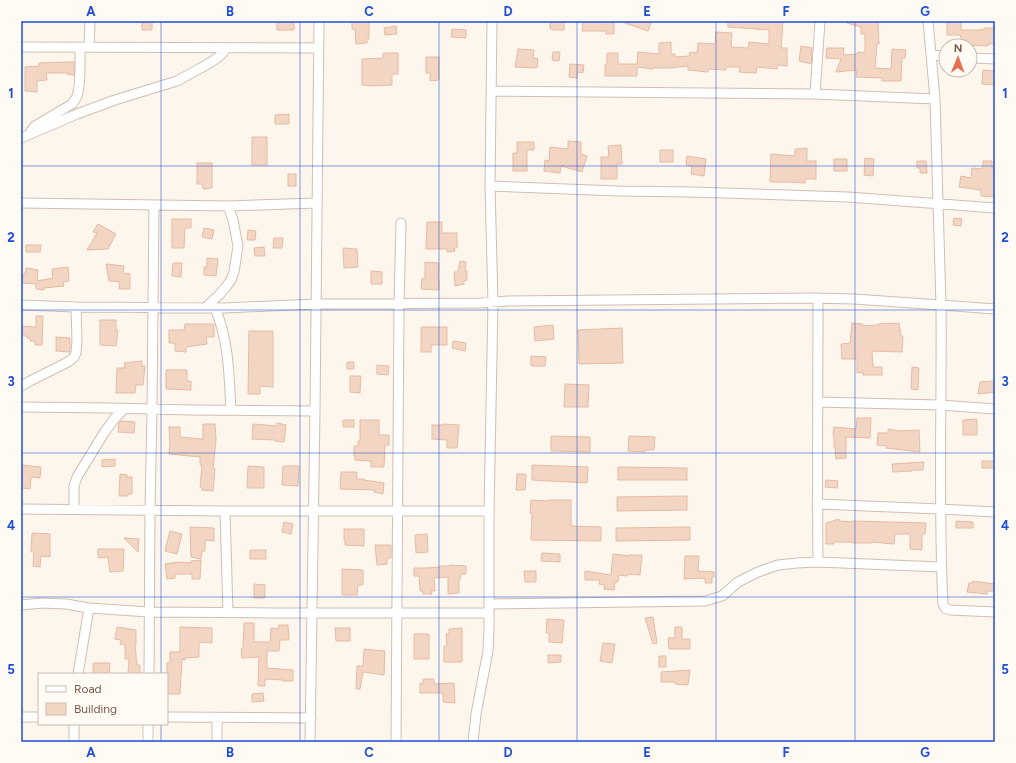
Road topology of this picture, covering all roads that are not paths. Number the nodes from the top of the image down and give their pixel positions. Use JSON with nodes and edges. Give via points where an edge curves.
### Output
{"nodes":[{"id":1,"x":90,"y":21,"type":"edge"},
{"id":2,"x":318,"y":21,"type":"edge"},
{"id":3,"x":492,"y":21,"type":"edge"},
{"id":4,"x":820,"y":21,"type":"edge"},
{"id":5,"x":928,"y":21,"type":"edge"},
{"id":6,"x":21,"y":47,"type":"edge"},
{"id":7,"x":80,"y":47,"type":"junction"},
{"id":8,"x":89,"y":47,"type":"junction"},
{"id":9,"x":226,"y":48,"type":"junction"},
{"id":10,"x":318,"y":48,"type":"junction"},
{"id":11,"x":931,"y":55,"type":"junction"},
{"id":12,"x":938,"y":55,"type":"edge"},
{"id":13,"x":978,"y":58,"type":"edge"},
{"id":14,"x":995,"y":59,"type":"edge"},
{"id":15,"x":491,"y":91,"type":"junction"},
{"id":16,"x":815,"y":94,"type":"junction"},
{"id":17,"x":935,"y":99,"type":"junction"},
{"id":18,"x":25,"y":136,"type":"edge"},
{"id":19,"x":490,"y":186,"type":"junction"},
{"id":20,"x":317,"y":203,"type":"junction"},
{"id":21,"x":21,"y":204,"type":"edge"},
{"id":22,"x":938,"y":204,"type":"junction"},
{"id":23,"x":154,"y":205,"type":"junction"},
{"id":24,"x":228,"y":206,"type":"junction"},
{"id":25,"x":995,"y":208,"type":"edge"},
{"id":26,"x":401,"y":223,"type":"dead end"},
{"id":27,"x":818,"y":298,"type":"junction"},
{"id":28,"x":493,"y":303,"type":"junction"},
{"id":29,"x":316,"y":304,"type":"junction"},
{"id":30,"x":399,"y":304,"type":"junction"},
{"id":31,"x":21,"y":305,"type":"edge"},
{"id":32,"x":941,"y":305,"type":"junction"},
{"id":33,"x":76,"y":307,"type":"junction"},
{"id":34,"x":152,"y":307,"type":"junction"},
{"id":35,"x":210,"y":308,"type":"junction"},
{"id":36,"x":995,"y":309,"type":"edge"},
{"id":37,"x":21,"y":386,"type":"edge"},
{"id":38,"x":818,"y":402,"type":"junction"},
{"id":39,"x":940,"y":405,"type":"junction"},
{"id":40,"x":21,"y":407,"type":"edge"},
{"id":41,"x":124,"y":408,"type":"junction"},
{"id":42,"x":152,"y":409,"type":"junction"},
{"id":43,"x":995,"y":409,"type":"edge"},
{"id":44,"x":231,"y":410,"type":"junction"},
{"id":45,"x":315,"y":411,"type":"junction"},
{"id":46,"x":817,"y":504,"type":"junction"},
{"id":47,"x":21,"y":509,"type":"edge"},
{"id":48,"x":74,"y":509,"type":"junction"},
{"id":49,"x":940,"y":509,"type":"junction"},
{"id":50,"x":150,"y":510,"type":"junction"},
{"id":51,"x":398,"y":510,"type":"junction"},
{"id":52,"x":225,"y":511,"type":"junction"},
{"id":53,"x":313,"y":511,"type":"junction"},
{"id":54,"x":489,"y":511,"type":"junction"},
{"id":55,"x":995,"y":512,"type":"edge"},
{"id":56,"x":818,"y":562,"type":"junction"},
{"id":57,"x":941,"y":567,"type":"junction"},
{"id":58,"x":21,"y":605,"type":"edge"},
{"id":59,"x":89,"y":608,"type":"junction"},
{"id":60,"x":489,"y":608,"type":"junction"},
{"id":61,"x":149,"y":612,"type":"junction"},
{"id":62,"x":228,"y":612,"type":"junction"},
{"id":63,"x":397,"y":612,"type":"junction"},
{"id":64,"x":995,"y":612,"type":"edge"},
{"id":65,"x":312,"y":613,"type":"junction"},
{"id":66,"x":78,"y":673,"type":"edge"},
{"id":67,"x":149,"y":673,"type":"edge"},
{"id":68,"x":21,"y":717,"type":"edge"},
{"id":69,"x":38,"y":717,"type":"edge"},
{"id":70,"x":168,"y":717,"type":"edge"},
{"id":71,"x":217,"y":718,"type":"junction"},
{"id":72,"x":311,"y":718,"type":"junction"},
{"id":73,"x":74,"y":725,"type":"edge"},
{"id":74,"x":148,"y":725,"type":"edge"},
{"id":75,"x":74,"y":742,"type":"edge"},
{"id":76,"x":148,"y":742,"type":"edge"},
{"id":77,"x":217,"y":742,"type":"edge"},
{"id":78,"x":310,"y":742,"type":"edge"},
{"id":79,"x":396,"y":742,"type":"edge"},
{"id":80,"x":473,"y":742,"type":"edge"}],
"edges":[{"from":1,"to":8,"type":"street"},
{"from":2,"to":10,"type":"street"},
{"from":3,"to":15,"type":"street"},
{"from":4,"to":16,"type":"street"},
{"from":5,"to":11,"type":"street"},
{"from":6,"to":7,"type":"street"},
{"from":7,"to":8,"type":"street"},
{"from":7,"to":18,"type":"street","via":[[76,99],[35,126]]},
{"from":8,"to":9,"type":"street"},
{"from":9,"to":10,"type":"street"},
{"from":9,"to":18,"type":"street","via":[[213,61],[177,81],[115,100]]},
{"from":10,"to":20,"type":"street"},
{"from":11,"to":12,"type":"street"},
{"from":11,"to":17,"type":"street"},
{"from":13,"to":14,"type":"street"},
{"from":15,"to":16,"type":"street"},
{"from":15,"to":19,"type":"street"},
{"from":16,"to":17,"type":"street"},
{"from":17,"to":22,"type":"street"},
{"from":19,"to":22,"type":"street","via":[[841,197]]},
{"from":19,"to":28,"type":"street"},
{"from":20,"to":24,"type":"street"},
{"from":20,"to":29,"type":"street"},
{"from":21,"to":23,"type":"street"},
{"from":22,"to":25,"type":"street"},
{"from":22,"to":32,"type":"street"},
{"from":23,"to":24,"type":"street"},
{"from":23,"to":34,"type":"street"},
{"from":24,"to":35,"type":"street","via":[[236,232],[237,256],[231,280]]},
{"from":26,"to":30,"type":"street"},
{"from":27,"to":28,"type":"street"},
{"from":27,"to":32,"type":"street"},
{"from":27,"to":38,"type":"street"},
{"from":28,"to":30,"type":"street"},
{"from":28,"to":54,"type":"street"},
{"from":29,"to":30,"type":"street"},
{"from":29,"to":35,"type":"street"},
{"from":29,"to":45,"type":"street"},
{"from":30,"to":51,"type":"street"},
{"from":31,"to":33,"type":"street"},
{"from":32,"to":36,"type":"street"},
{"from":32,"to":39,"type":"street"},
{"from":33,"to":34,"type":"street"},
{"from":33,"to":37,"type":"street","via":[[77,340],[74,357]]},
{"from":34,"to":35,"type":"street"},
{"from":34,"to":42,"type":"street"},
{"from":35,"to":44,"type":"street","via":[[222,325],[228,355]]},
{"from":38,"to":39,"type":"street"},
{"from":38,"to":46,"type":"street"},
{"from":39,"to":43,"type":"street"},
{"from":39,"to":49,"type":"street"},
{"from":40,"to":41,"type":"street"},
{"from":41,"to":42,"type":"street"},
{"from":41,"to":48,"type":"street","via":[[104,433],[77,477],[74,486]]},
{"from":42,"to":44,"type":"street"},
{"from":42,"to":50,"type":"street"},
{"from":44,"to":45,"type":"street"},
{"from":45,"to":53,"type":"street"},
{"from":46,"to":49,"type":"street"},
{"from":46,"to":56,"type":"street"},
{"from":47,"to":48,"type":"street"},
{"from":48,"to":50,"type":"street"},
{"from":49,"to":55,"type":"street"},
{"from":49,"to":57,"type":"street"},
{"from":50,"to":52,"type":"street"},
{"from":50,"to":61,"type":"street"},
{"from":51,"to":53,"type":"street"},
{"from":51,"to":54,"type":"street"},
{"from":51,"to":63,"type":"street"},
{"from":52,"to":53,"type":"street"},
{"from":52,"to":62,"type":"street"},
{"from":53,"to":65,"type":"street"},
{"from":54,"to":60,"type":"street"},
{"from":56,"to":57,"type":"street"},
{"from":56,"to":60,"type":"street","via":[[778,565],[738,582],[722,596],[705,601]]},
{"from":57,"to":64,"type":"street","via":[[945,608]]},
{"from":58,"to":59,"type":"street","via":[[66,604]]},
{"from":59,"to":61,"type":"street"},
{"from":59,"to":66,"type":"street"},
{"from":60,"to":63,"type":"street"},
{"from":60,"to":80,"type":"street","via":[[488,651]]},
{"from":61,"to":62,"type":"street"},
{"from":61,"to":67,"type":"street"},
{"from":62,"to":65,"type":"street"},
{"from":63,"to":65,"type":"street"},
{"from":63,"to":79,"type":"street"},
{"from":65,"to":72,"type":"street"},
{"from":68,"to":69,"type":"street"},
{"from":70,"to":71,"type":"street"},
{"from":71,"to":72,"type":"street"},
{"from":71,"to":77,"type":"street"},
{"from":72,"to":78,"type":"street"},
{"from":73,"to":75,"type":"street"},
{"from":74,"to":76,"type":"street"}]}
